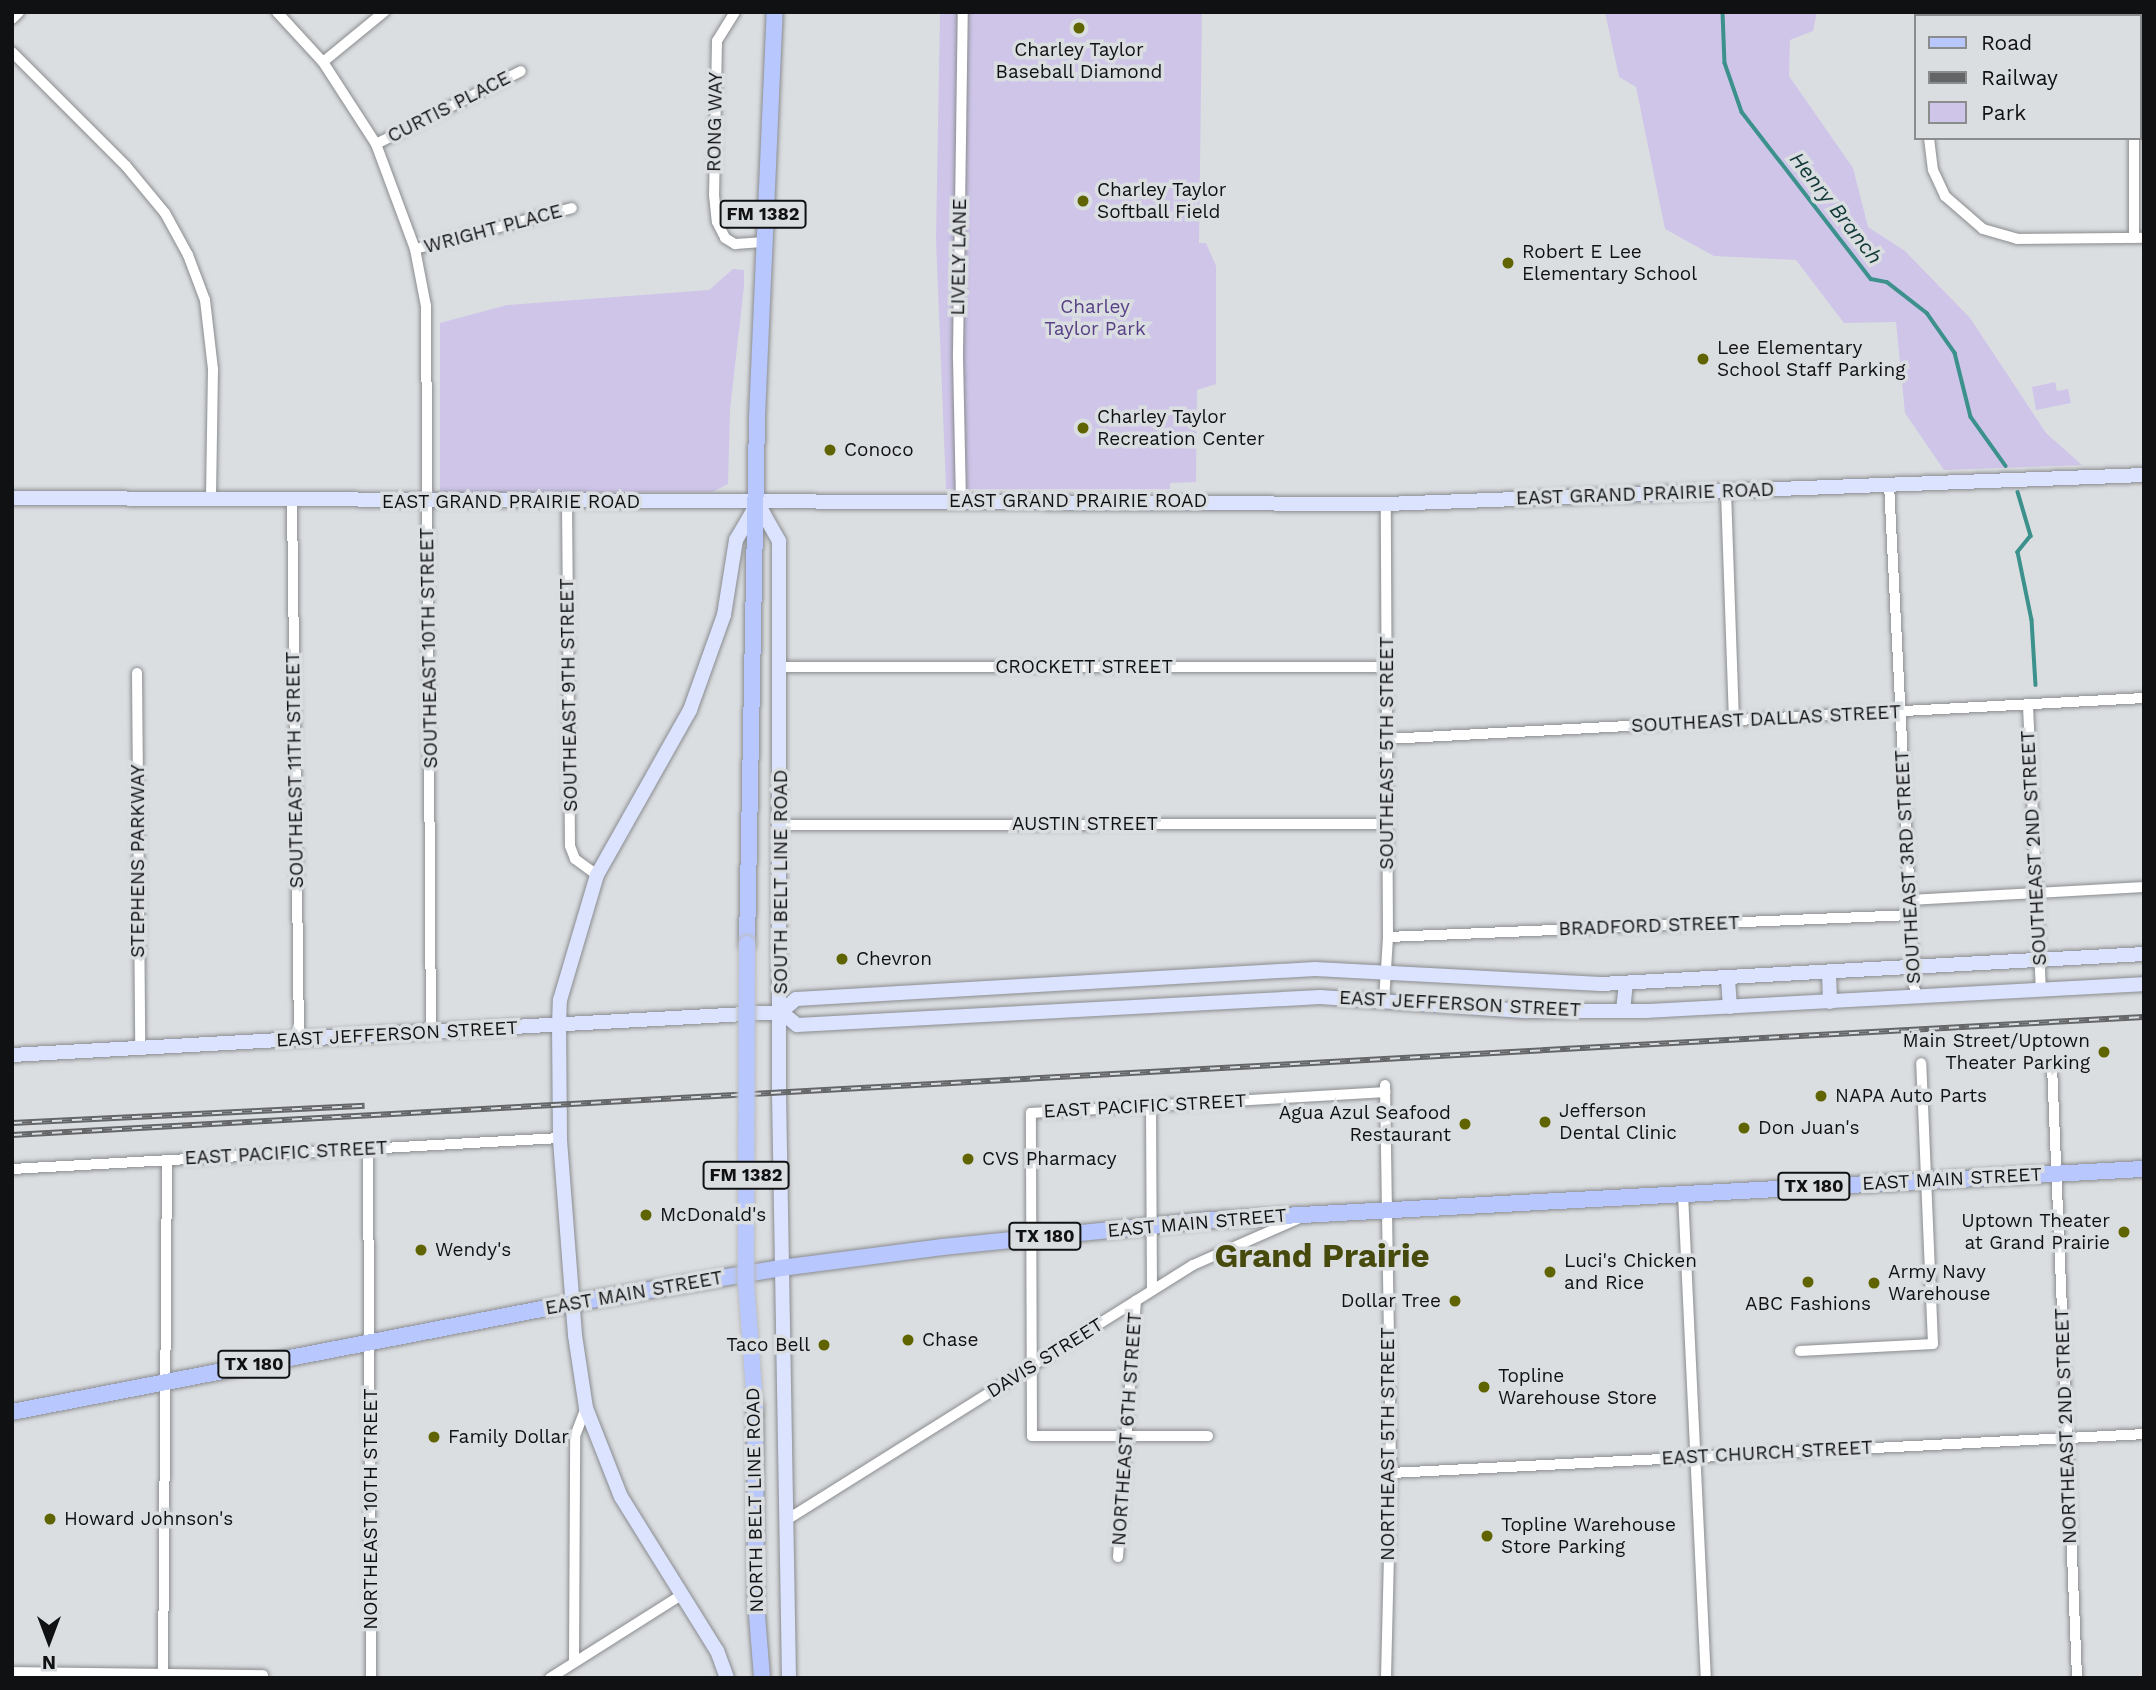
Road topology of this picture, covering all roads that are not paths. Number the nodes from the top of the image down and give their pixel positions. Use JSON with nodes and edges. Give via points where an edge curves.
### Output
{"nodes":[{"id":1,"x":19,"y":12,"type":"edge"},
{"id":2,"x":276,"y":12,"type":"edge"},
{"id":3,"x":384,"y":12,"type":"edge"},
{"id":4,"x":736,"y":12,"type":"edge"},
{"id":5,"x":775,"y":12,"type":"edge"},
{"id":6,"x":962,"y":12,"type":"edge"},
{"id":7,"x":12,"y":19,"type":"edge"},
{"id":8,"x":12,"y":52,"type":"edge"},
{"id":9,"x":323,"y":62,"type":"junction"},
{"id":10,"x":521,"y":71,"type":"dead end"},
{"id":11,"x":1929,"y":140,"type":"edge"},
{"id":12,"x":2134,"y":140,"type":"edge"},
{"id":13,"x":376,"y":144,"type":"junction"},
{"id":14,"x":572,"y":208,"type":"dead end"},
{"id":15,"x":2139,"y":238,"type":"edge"},
{"id":16,"x":762,"y":242,"type":"junction"},
{"id":17,"x":415,"y":249,"type":"junction"},
{"id":18,"x":2144,"y":475,"type":"edge"},
{"id":19,"x":1889,"y":484,"type":"junction"},
{"id":20,"x":1726,"y":492,"type":"junction"},
{"id":21,"x":12,"y":498,"type":"edge"},
{"id":22,"x":211,"y":500,"type":"junction"},
{"id":23,"x":292,"y":501,"type":"junction"},
{"id":24,"x":961,"y":501,"type":"junction"},
{"id":25,"x":427,"y":502,"type":"junction"},
{"id":26,"x":757,"y":502,"type":"junction"},
{"id":27,"x":567,"y":503,"type":"junction"},
{"id":28,"x":1386,"y":504,"type":"junction"},
{"id":29,"x":781,"y":667,"type":"junction"},
{"id":30,"x":1387,"y":667,"type":"junction"},
{"id":31,"x":137,"y":673,"type":"dead end"},
{"id":32,"x":2144,"y":698,"type":"edge"},
{"id":33,"x":2028,"y":706,"type":"junction"},
{"id":34,"x":1900,"y":714,"type":"junction"},
{"id":35,"x":1734,"y":720,"type":"junction"},
{"id":36,"x":1387,"y":739,"type":"junction"},
{"id":37,"x":1388,"y":824,"type":"junction"},
{"id":38,"x":782,"y":825,"type":"junction"},
{"id":39,"x":597,"y":875,"type":"junction"},
{"id":40,"x":2144,"y":887,"type":"edge"},
{"id":41,"x":2035,"y":892,"type":"junction"},
{"id":42,"x":1910,"y":900,"type":"junction"},
{"id":43,"x":1911,"y":915,"type":"junction"},
{"id":44,"x":1388,"y":937,"type":"junction"},
{"id":45,"x":747,"y":944,"type":"joint"},
{"id":46,"x":2144,"y":954,"type":"edge"},
{"id":47,"x":2039,"y":961,"type":"junction"},
{"id":48,"x":1913,"y":968,"type":"junction"},
{"id":49,"x":1386,"y":972,"type":"junction"},
{"id":50,"x":1829,"y":973,"type":"junction"},
{"id":51,"x":1167,"y":977,"type":"junction"},
{"id":52,"x":1728,"y":979,"type":"junction"},
{"id":53,"x":1626,"y":982,"type":"junction"},
{"id":54,"x":2144,"y":985,"type":"edge"},
{"id":55,"x":2041,"y":990,"type":"junction"},
{"id":56,"x":1915,"y":998,"type":"junction"},
{"id":57,"x":1384,"y":1001,"type":"junction"},
{"id":58,"x":1830,"y":1002,"type":"junction"},
{"id":59,"x":1168,"y":1003,"type":"junction"},
{"id":60,"x":1730,"y":1007,"type":"junction"},
{"id":61,"x":1623,"y":1011,"type":"junction"},
{"id":62,"x":781,"y":1012,"type":"junction"},
{"id":63,"x":559,"y":1025,"type":"junction"},
{"id":64,"x":431,"y":1032,"type":"junction"},
{"id":65,"x":299,"y":1039,"type":"junction"},
{"id":66,"x":140,"y":1048,"type":"junction"},
{"id":67,"x":12,"y":1055,"type":"edge"},
{"id":68,"x":1921,"y":1063,"type":"dead end"},
{"id":69,"x":2052,"y":1065,"type":"dead end"},
{"id":70,"x":1151,"y":1106,"type":"junction"},
{"id":71,"x":560,"y":1138,"type":"junction"},
{"id":72,"x":368,"y":1149,"type":"junction"},
{"id":73,"x":167,"y":1160,"type":"junction"},
{"id":74,"x":12,"y":1169,"type":"edge"},
{"id":75,"x":2144,"y":1169,"type":"edge"},
{"id":76,"x":2055,"y":1173,"type":"junction"},
{"id":77,"x":1926,"y":1180,"type":"junction"},
{"id":78,"x":1683,"y":1194,"type":"junction"},
{"id":79,"x":1385,"y":1209,"type":"junction"},
{"id":80,"x":1311,"y":1214,"type":"junction"},
{"id":81,"x":1153,"y":1225,"type":"junction"},
{"id":82,"x":1031,"y":1237,"type":"junction"},
{"id":83,"x":781,"y":1268,"type":"junction"},
{"id":84,"x":1152,"y":1290,"type":"junction"},
{"id":85,"x":1136,"y":1301,"type":"junction"},
{"id":86,"x":572,"y":1303,"type":"junction"},
{"id":87,"x":369,"y":1341,"type":"junction"},
{"id":88,"x":1800,"y":1350,"type":"dead end"},
{"id":89,"x":1032,"y":1366,"type":"junction"},
{"id":90,"x":164,"y":1382,"type":"junction"},
{"id":91,"x":586,"y":1408,"type":"junction"},
{"id":92,"x":12,"y":1412,"type":"edge"},
{"id":93,"x":2144,"y":1434,"type":"edge"},
{"id":94,"x":1208,"y":1436,"type":"dead end"},
{"id":95,"x":1128,"y":1437,"type":"junction"},
{"id":96,"x":2066,"y":1437,"type":"junction"},
{"id":97,"x":1693,"y":1457,"type":"junction"},
{"id":98,"x":1391,"y":1473,"type":"junction"},
{"id":99,"x":788,"y":1519,"type":"junction"},
{"id":100,"x":1118,"y":1557,"type":"dead end"},
{"id":101,"x":683,"y":1594,"type":"junction"},
{"id":102,"x":575,"y":1662,"type":"junction"},
{"id":103,"x":12,"y":1672,"type":"edge"},
{"id":104,"x":263,"y":1675,"type":"dead end"},
{"id":105,"x":163,"y":1676,"type":"edge"},
{"id":106,"x":371,"y":1678,"type":"edge"},
{"id":107,"x":550,"y":1678,"type":"edge"},
{"id":108,"x":727,"y":1678,"type":"edge"},
{"id":109,"x":762,"y":1678,"type":"edge"},
{"id":110,"x":789,"y":1678,"type":"edge"},
{"id":111,"x":1386,"y":1678,"type":"edge"},
{"id":112,"x":1706,"y":1678,"type":"edge"},
{"id":113,"x":2077,"y":1678,"type":"edge"}],
"edges":[{"from":1,"to":7,"type":"street"},
{"from":2,"to":9,"type":"street","name":"SOUTHEAST 10TH STREET"},
{"from":3,"to":9,"type":"street"},
{"from":4,"to":16,"type":"street","name":"RONG WAY","via":[[717,41],[717,222],[725,238],[735,244]]},
{"from":5,"to":16,"type":"main road","name":"SOUTH BELT LINE ROAD","number":"FM 1382"},
{"from":6,"to":24,"type":"street","name":"LIVELY LANE","via":[[957,353]]},
{"from":8,"to":22,"type":"street","via":[[126,166],[165,213],[188,255],[205,300],[213,369]]},
{"from":9,"to":13,"type":"street","name":"SOUTHEAST 10TH STREET"},
{"from":10,"to":13,"type":"street","name":"CURTIS PLACE"},
{"from":11,"to":15,"type":"street","via":[[1933,170],[1945,196],[1983,229],[2017,239]]},
{"from":12,"to":15,"type":"street"},
{"from":13,"to":17,"type":"street","name":"SOUTHEAST 10TH STREET"},
{"from":14,"to":17,"type":"street","name":"WRIGHT PLACE"},
{"from":16,"to":26,"type":"main road","name":"SOUTH BELT LINE ROAD","number":"FM 1382"},
{"from":17,"to":25,"type":"street","name":"SOUTHEAST 10TH STREET","via":[[426,306]]},
{"from":18,"to":19,"type":"street","name":"EAST GRAND PRAIRIE ROAD"},
{"from":19,"to":20,"type":"street","name":"EAST GRAND PRAIRIE ROAD"},
{"from":19,"to":34,"type":"street","name":"SOUTHEAST 3RD STREET"},
{"from":20,"to":28,"type":"street","name":"EAST GRAND PRAIRIE ROAD"},
{"from":20,"to":35,"type":"street"},
{"from":21,"to":22,"type":"street","name":"EAST GRAND PRAIRIE ROAD"},
{"from":22,"to":23,"type":"street","name":"EAST GRAND PRAIRIE ROAD"},
{"from":23,"to":25,"type":"street","name":"EAST GRAND PRAIRIE ROAD"},
{"from":23,"to":65,"type":"street","name":"SOUTHEAST 11TH STREET"},
{"from":24,"to":26,"type":"street","name":"EAST GRAND PRAIRIE ROAD"},
{"from":24,"to":28,"type":"street","name":"EAST GRAND PRAIRIE ROAD"},
{"from":25,"to":27,"type":"street","name":"EAST GRAND PRAIRIE ROAD"},
{"from":25,"to":64,"type":"street","name":"SOUTHEAST 10TH STREET"},
{"from":26,"to":27,"type":"street","name":"EAST GRAND PRAIRIE ROAD"},
{"from":26,"to":29,"type":"street","name":"SOUTH BELT LINE ROAD","number":"FM 1382","via":[[779,541]]},
{"from":26,"to":39,"type":"street","via":[[736,540],[724,615],[690,710]]},
{"from":26,"to":45,"type":"main road","name":"SOUTH BELT LINE ROAD","number":"FM 1382"},
{"from":27,"to":39,"type":"street","name":"SOUTHEAST 9TH STREET","via":[[570,846],[575,859]]},
{"from":28,"to":30,"type":"street","name":"SOUTHEAST 5TH STREET"},
{"from":29,"to":30,"type":"street","name":"CROCKETT STREET"},
{"from":29,"to":38,"type":"street","name":"SOUTH BELT LINE ROAD","number":"FM 1382"},
{"from":30,"to":36,"type":"street","name":"SOUTHEAST 5TH STREET"},
{"from":31,"to":66,"type":"street","name":"STEPHENS PARKWAY"},
{"from":32,"to":33,"type":"street","name":"SOUTHEAST DALLAS STREET"},
{"from":33,"to":34,"type":"street","name":"SOUTHEAST DALLAS STREET"},
{"from":33,"to":41,"type":"street","name":"SOUTHEAST 2ND STREET"},
{"from":34,"to":35,"type":"street","name":"SOUTHEAST DALLAS STREET"},
{"from":34,"to":42,"type":"street","name":"SOUTHEAST 3RD STREET"},
{"from":35,"to":36,"type":"street","name":"SOUTHEAST DALLAS STREET"},
{"from":36,"to":37,"type":"street","name":"SOUTHEAST 5TH STREET"},
{"from":37,"to":38,"type":"street","name":"AUSTIN STREET"},
{"from":37,"to":44,"type":"street","name":"SOUTHEAST 5TH STREET"},
{"from":38,"to":62,"type":"street","name":"SOUTH BELT LINE ROAD","number":"FM 1382"},
{"from":39,"to":63,"type":"street","via":[[560,1000]]},
{"from":40,"to":41,"type":"street"},
{"from":41,"to":42,"type":"street"},
{"from":41,"to":47,"type":"street","name":"SOUTHEAST 2ND STREET"},
{"from":42,"to":43,"type":"street","name":"SOUTHEAST 3RD STREET"},
{"from":43,"to":44,"type":"street","name":"BRADFORD STREET"},
{"from":43,"to":48,"type":"street","name":"SOUTHEAST 3RD STREET"},
{"from":44,"to":49,"type":"street","name":"SOUTHEAST 5TH STREET"},
{"from":45,"to":109,"type":"main road","name":"NORTH BELT LINE ROAD","number":"FM 1382","bridge":true,"via":[[746,1282],[755,1406],[756,1603]]},
{"from":46,"to":47,"type":"street","name":"EAST JEFFERSON STREET"},
{"from":47,"to":48,"type":"street","name":"EAST JEFFERSON STREET"},
{"from":47,"to":55,"type":"street","name":"SOUTHEAST 2ND STREET"},
{"from":48,"to":50,"type":"street","name":"EAST JEFFERSON STREET"},
{"from":48,"to":56,"type":"street","name":"SOUTHEAST 3RD STREET"},
{"from":49,"to":51,"type":"street","name":"EAST JEFFERSON STREET","via":[[1315,970]]},
{"from":49,"to":53,"type":"street","name":"EAST JEFFERSON STREET","via":[[1518,982]]},
{"from":49,"to":57,"type":"street","name":"SOUTHEAST 5TH STREET"},
{"from":50,"to":52,"type":"street","name":"EAST JEFFERSON STREET"},
{"from":50,"to":58,"type":"street"},
{"from":51,"to":59,"type":"street"},
{"from":51,"to":62,"type":"street","name":"EAST JEFFERSON STREET","via":[[796,999]]},
{"from":52,"to":53,"type":"street","name":"EAST JEFFERSON STREET"},
{"from":52,"to":60,"type":"street"},
{"from":53,"to":61,"type":"street"},
{"from":54,"to":55,"type":"street","name":"EAST JEFFERSON STREET"},
{"from":55,"to":56,"type":"street","name":"EAST JEFFERSON STREET"},
{"from":56,"to":58,"type":"street","name":"EAST JEFFERSON STREET"},
{"from":57,"to":59,"type":"street","name":"EAST JEFFERSON STREET","via":[[1320,997]]},
{"from":57,"to":61,"type":"street","name":"EAST JEFFERSON STREET"},
{"from":58,"to":60,"type":"street","name":"EAST JEFFERSON STREET"},
{"from":59,"to":62,"type":"street","name":"EAST JEFFERSON STREET","via":[[796,1025]]},
{"from":60,"to":61,"type":"street","name":"EAST JEFFERSON STREET"},
{"from":62,"to":63,"type":"street","name":"EAST JEFFERSON STREET"},
{"from":62,"to":83,"type":"street","name":"SOUTH BELT LINE ROAD","number":"FM 1382"},
{"from":63,"to":64,"type":"street","name":"EAST JEFFERSON STREET"},
{"from":63,"to":71,"type":"street"},
{"from":64,"to":65,"type":"street","name":"EAST JEFFERSON STREET"},
{"from":65,"to":66,"type":"street","name":"EAST JEFFERSON STREET"},
{"from":66,"to":67,"type":"street","name":"EAST JEFFERSON STREET"},
{"from":68,"to":77,"type":"street"},
{"from":69,"to":76,"type":"street"},
{"from":70,"to":79,"type":"street","name":"EAST PACIFIC STREET","via":[[1385,1089]]},
{"from":70,"to":81,"type":"street","name":"NORTHEAST 6TH STREET"},
{"from":70,"to":82,"type":"street","name":"EAST PACIFIC STREET","via":[[1031,1113]]},
{"from":71,"to":72,"type":"street","name":"EAST PACIFIC STREET"},
{"from":71,"to":86,"type":"street"},
{"from":72,"to":73,"type":"street","name":"EAST PACIFIC STREET"},
{"from":72,"to":87,"type":"street"},
{"from":73,"to":74,"type":"street","name":"EAST PACIFIC STREET"},
{"from":73,"to":90,"type":"street"},
{"from":75,"to":76,"type":"main road","name":"EAST MAIN STREET","number":"TX 180"},
{"from":76,"to":77,"type":"main road","name":"EAST MAIN STREET","number":"TX 180"},
{"from":76,"to":96,"type":"street","name":"NORTHEAST 2ND STREET"},
{"from":77,"to":78,"type":"main road","name":"EAST MAIN STREET","number":"TX 180"},
{"from":77,"to":88,"type":"street","via":[[1933,1344]]},
{"from":78,"to":79,"type":"main road","name":"EAST MAIN STREET","number":"TX 180"},
{"from":78,"to":97,"type":"street"},
{"from":79,"to":80,"type":"main road","name":"EAST MAIN STREET","number":"TX 180"},
{"from":79,"to":98,"type":"street","name":"NORTHEAST 5TH STREET"},
{"from":80,"to":81,"type":"main road","name":"EAST MAIN STREET","number":"TX 180"},
{"from":80,"to":84,"type":"street","name":"DAVIS STREET","via":[[1193,1265]]},
{"from":81,"to":82,"type":"main road","name":"EAST MAIN STREET","number":"TX 180"},
{"from":81,"to":84,"type":"street","name":"NORTHEAST 6TH STREET"},
{"from":82,"to":83,"type":"main road","name":"EAST MAIN STREET","number":"TX 180"},
{"from":82,"to":89,"type":"street"},
{"from":83,"to":86,"type":"main road","name":"EAST MAIN STREET","number":"TX 180"},
{"from":83,"to":99,"type":"street","name":"NORTH BELT LINE ROAD","number":"FM 1382"},
{"from":84,"to":85,"type":"street","name":"DAVIS STREET"},
{"from":85,"to":89,"type":"street","name":"DAVIS STREET"},
{"from":85,"to":95,"type":"street","name":"NORTHEAST 6TH STREET"},
{"from":86,"to":87,"type":"main road","name":"EAST MAIN STREET","number":"TX 180"},
{"from":86,"to":91,"type":"street"},
{"from":87,"to":90,"type":"main road","name":"EAST MAIN STREET","number":"TX 180"},
{"from":87,"to":106,"type":"street","name":"NORTHEAST 10TH STREET"},
{"from":89,"to":95,"type":"street","via":[[1032,1436]]},
{"from":89,"to":99,"type":"street","name":"DAVIS STREET"},
{"from":90,"to":92,"type":"main road","name":"EAST MAIN STREET","number":"TX 180"},
{"from":90,"to":105,"type":"street"},
{"from":91,"to":101,"type":"street","via":[[621,1497]]},
{"from":91,"to":102,"type":"street","via":[[575,1436]]},
{"from":93,"to":96,"type":"street","name":"EAST CHURCH STREET"},
{"from":94,"to":95,"type":"street"},
{"from":95,"to":100,"type":"street","name":"NORTHEAST 6TH STREET"},
{"from":96,"to":97,"type":"street","name":"EAST CHURCH STREET"},
{"from":96,"to":113,"type":"street","name":"NORTHEAST 2ND STREET"},
{"from":97,"to":98,"type":"street","name":"EAST CHURCH STREET"},
{"from":97,"to":112,"type":"street"},
{"from":98,"to":111,"type":"street","name":"NORTHEAST 5TH STREET"},
{"from":99,"to":110,"type":"street","name":"NORTH BELT LINE ROAD","number":"FM 1382"},
{"from":101,"to":102,"type":"street"},
{"from":101,"to":108,"type":"street"},
{"from":102,"to":107,"type":"street"},
{"from":103,"to":105,"type":"street"},
{"from":104,"to":105,"type":"street"}]}
